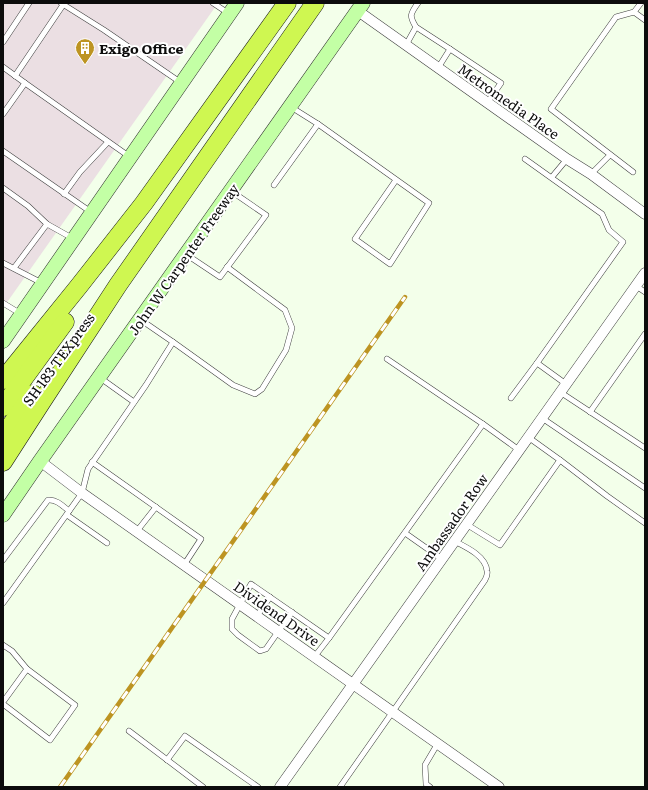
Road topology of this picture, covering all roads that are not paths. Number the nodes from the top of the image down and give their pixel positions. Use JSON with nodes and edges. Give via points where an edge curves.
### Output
{"nodes":[{"id":1,"x":29,"y":3,"type":"edge"},
{"id":2,"x":213,"y":3,"type":"edge"},
{"id":3,"x":287,"y":3,"type":"edge"},
{"id":4,"x":315,"y":3,"type":"edge"},
{"id":5,"x":418,"y":3,"type":"edge"},
{"id":6,"x":641,"y":3,"type":"edge"},
{"id":7,"x":62,"y":4,"type":"edge"},
{"id":8,"x":361,"y":7,"type":"edge"},
{"id":9,"x":233,"y":8,"type":"edge"},
{"id":10,"x":634,"y":12,"type":"junction"},
{"id":11,"x":645,"y":20,"type":"edge"},
{"id":12,"x":416,"y":27,"type":"junction"},
{"id":13,"x":3,"y":42,"type":"edge"},
{"id":14,"x":406,"y":45,"type":"junction"},
{"id":15,"x":450,"y":49,"type":"junction"},
{"id":16,"x":3,"y":67,"type":"edge"},
{"id":17,"x":438,"y":68,"type":"junction"},
{"id":18,"x":15,"y":76,"type":"junction"},
{"id":19,"x":25,"y":83,"type":"junction"},
{"id":20,"x":181,"y":83,"type":"junction"},
{"id":21,"x":487,"y":102,"type":"junction"},
{"id":22,"x":290,"y":106,"type":"junction"},
{"id":23,"x":3,"y":114,"type":"edge"},
{"id":24,"x":318,"y":124,"type":"junction"},
{"id":25,"x":108,"y":142,"type":"junction"},
{"id":26,"x":3,"y":151,"type":"edge"},
{"id":27,"x":610,"y":155,"type":"junction"},
{"id":28,"x":130,"y":157,"type":"junction"},
{"id":29,"x":525,"y":159,"type":"dead end"},
{"id":30,"x":567,"y":159,"type":"junction"},
{"id":31,"x":633,"y":172,"type":"dead end"},
{"id":32,"x":591,"y":174,"type":"junction"},
{"id":33,"x":552,"y":177,"type":"junction"},
{"id":34,"x":396,"y":180,"type":"junction"},
{"id":35,"x":274,"y":185,"type":"dead end"},
{"id":36,"x":3,"y":188,"type":"edge"},
{"id":37,"x":230,"y":191,"type":"junction"},
{"id":38,"x":64,"y":194,"type":"junction"},
{"id":39,"x":91,"y":213,"type":"junction"},
{"id":40,"x":645,"y":214,"type":"edge"},
{"id":41,"x":47,"y":224,"type":"junction"},
{"id":42,"x":73,"y":239,"type":"junction"},
{"id":43,"x":186,"y":254,"type":"junction"},
{"id":44,"x":3,"y":264,"type":"edge"},
{"id":45,"x":14,"y":268,"type":"junction"},
{"id":46,"x":227,"y":268,"type":"junction"},
{"id":47,"x":645,"y":274,"type":"edge"},
{"id":48,"x":43,"y":283,"type":"junction"},
{"id":49,"x":118,"y":285,"type":"junction"},
{"id":50,"x":79,"y":286,"type":"junction"},
{"id":51,"x":636,"y":286,"type":"junction"},
{"id":52,"x":645,"y":292,"type":"edge"},
{"id":53,"x":3,"y":303,"type":"edge"},
{"id":54,"x":21,"y":315,"type":"junction"},
{"id":55,"x":140,"y":319,"type":"junction"},
{"id":56,"x":645,"y":334,"type":"edge"},
{"id":57,"x":3,"y":340,"type":"edge"},
{"id":58,"x":173,"y":342,"type":"junction"},
{"id":59,"x":387,"y":359,"type":"dead end"},
{"id":60,"x":537,"y":363,"type":"junction"},
{"id":61,"x":99,"y":377,"type":"junction"},
{"id":62,"x":3,"y":380,"type":"edge"},
{"id":63,"x":563,"y":388,"type":"junction"},
{"id":64,"x":511,"y":398,"type":"dead end"},
{"id":65,"x":134,"y":402,"type":"junction"},
{"id":66,"x":3,"y":407,"type":"edge"},
{"id":67,"x":590,"y":412,"type":"junction"},
{"id":68,"x":542,"y":418,"type":"junction"},
{"id":69,"x":483,"y":424,"type":"junction"},
{"id":70,"x":3,"y":436,"type":"edge"},
{"id":71,"x":528,"y":437,"type":"junction"},
{"id":72,"x":645,"y":448,"type":"edge"},
{"id":73,"x":519,"y":450,"type":"junction"},
{"id":74,"x":560,"y":460,"type":"junction"},
{"id":75,"x":40,"y":461,"type":"junction"},
{"id":76,"x":3,"y":462,"type":"edge"},
{"id":77,"x":92,"y":462,"type":"junction"},
{"id":78,"x":645,"y":488,"type":"edge"},
{"id":79,"x":82,"y":493,"type":"junction"},
{"id":80,"x":156,"y":507,"type":"junction"},
{"id":81,"x":68,"y":513,"type":"junction"},
{"id":82,"x":3,"y":515,"type":"edge"},
{"id":83,"x":645,"y":523,"type":"edge"},
{"id":84,"x":466,"y":524,"type":"junction"},
{"id":85,"x":136,"y":531,"type":"junction"},
{"id":86,"x":405,"y":533,"type":"junction"},
{"id":87,"x":454,"y":541,"type":"junction"},
{"id":88,"x":107,"y":543,"type":"dead end"},
{"id":89,"x":442,"y":559,"type":"junction"},
{"id":90,"x":3,"y":560,"type":"edge"},
{"id":91,"x":184,"y":565,"type":"junction"},
{"id":92,"x":270,"y":597,"type":"junction"},
{"id":93,"x":3,"y":603,"type":"edge"},
{"id":94,"x":240,"y":604,"type":"junction"},
{"id":95,"x":292,"y":612,"type":"junction"},
{"id":96,"x":257,"y":616,"type":"junction"},
{"id":97,"x":279,"y":631,"type":"junction"},
{"id":98,"x":329,"y":638,"type":"junction"},
{"id":99,"x":3,"y":645,"type":"edge"},
{"id":100,"x":315,"y":656,"type":"junction"},
{"id":101,"x":27,"y":669,"type":"junction"},
{"id":102,"x":354,"y":683,"type":"junction"},
{"id":103,"x":3,"y":703,"type":"edge"},
{"id":104,"x":393,"y":711,"type":"junction"},
{"id":105,"x":129,"y":731,"type":"dead end"},
{"id":106,"x":438,"y":744,"type":"junction"},
{"id":107,"x":167,"y":760,"type":"junction"},
{"id":108,"x":202,"y":787,"type":"edge"},
{"id":109,"x":258,"y":787,"type":"edge"},
{"id":110,"x":280,"y":787,"type":"edge"},
{"id":111,"x":340,"y":787,"type":"edge"},
{"id":112,"x":430,"y":787,"type":"edge"},
{"id":113,"x":499,"y":787,"type":"edge"}],
"edges":[{"from":1,"to":13,"type":"lane"},
{"from":2,"to":9,"type":"lane"},
{"from":3,"to":50,"type":"highway","via":[[156,186]]},
{"from":4,"to":49,"type":"highway"},
{"from":5,"to":12,"type":"lane","via":[[411,14]]},
{"from":6,"to":10,"type":"lane"},
{"from":7,"to":18,"type":"lane"},
{"from":7,"to":20,"type":"lane"},
{"from":8,"to":14,"type":"street","name":"Metromedia Place"},
{"from":8,"to":22,"type":"main road","name":"John W Carpenter Freeway"},
{"from":9,"to":20,"type":"main road"},
{"from":10,"to":11,"type":"lane"},
{"from":10,"to":27,"type":"lane","via":[[616,17],[551,109]]},
{"from":12,"to":14,"type":"lane"},
{"from":12,"to":15,"type":"lane"},
{"from":14,"to":17,"type":"street","name":"Metromedia Place"},
{"from":15,"to":17,"type":"lane"},
{"from":15,"to":21,"type":"lane","via":[[501,83]]},
{"from":16,"to":18,"type":"lane"},
{"from":17,"to":21,"type":"street","name":"Metromedia Place"},
{"from":18,"to":19,"type":"lane"},
{"from":19,"to":23,"type":"lane"},
{"from":19,"to":25,"type":"lane"},
{"from":20,"to":28,"type":"main road"},
{"from":21,"to":30,"type":"street","name":"Metromedia Place"},
{"from":22,"to":24,"type":"lane"},
{"from":22,"to":37,"type":"main road","name":"John W Carpenter Freeway"},
{"from":24,"to":34,"type":"lane"},
{"from":24,"to":35,"type":"lane"},
{"from":25,"to":28,"type":"lane"},
{"from":25,"to":38,"type":"lane"},
{"from":26,"to":38,"type":"lane"},
{"from":27,"to":31,"type":"lane"},
{"from":27,"to":32,"type":"lane"},
{"from":28,"to":39,"type":"main road"},
{"from":29,"to":33,"type":"lane"},
{"from":30,"to":32,"type":"street","name":"Metromedia Place"},
{"from":30,"to":33,"type":"lane"},
{"from":32,"to":40,"type":"street","name":"Metromedia Place"},
{"from":33,"to":60,"type":"lane","via":[[602,214],[609,230],[623,242]]},
{"from":34,"to":34,"type":"lane","via":[[429,203],[390,264],[355,239]]},
{"from":36,"to":41,"type":"lane"},
{"from":37,"to":43,"type":"main road","name":"John W Carpenter Freeway"},
{"from":37,"to":46,"type":"lane","via":[[266,215]]},
{"from":38,"to":39,"type":"lane"},
{"from":39,"to":42,"type":"main road"},
{"from":41,"to":42,"type":"lane"},
{"from":41,"to":45,"type":"lane"},
{"from":42,"to":48,"type":"main road"},
{"from":43,"to":46,"type":"lane","via":[[220,277]]},
{"from":43,"to":55,"type":"main road","name":"John W Carpenter Freeway"},
{"from":44,"to":45,"type":"lane"},
{"from":45,"to":48,"type":"lane"},
{"from":46,"to":58,"type":"lane","via":[[285,310],[292,328],[286,350],[262,389],[255,394],[233,385]]},
{"from":47,"to":51,"type":"street","name":"Ambassador Row"},
{"from":48,"to":54,"type":"main road"},
{"from":49,"to":70,"type":"highway","name":"SH 183 TEXpress","via":[[84,320]]},
{"from":49,"to":76,"type":"highway"},
{"from":50,"to":62,"type":"highway"},
{"from":50,"to":66,"type":"highway","name":"SH 183 TEXpress","via":[[68,317]]},
{"from":51,"to":52,"type":"lane"},
{"from":51,"to":63,"type":"street","name":"Ambassador Row"},
{"from":53,"to":54,"type":"lane"},
{"from":54,"to":57,"type":"main road"},
{"from":55,"to":58,"type":"lane"},
{"from":55,"to":61,"type":"main road","name":"John W Carpenter Freeway"},
{"from":56,"to":67,"type":"lane"},
{"from":58,"to":65,"type":"lane"},
{"from":59,"to":69,"type":"lane"},
{"from":60,"to":63,"type":"lane"},
{"from":60,"to":64,"type":"lane"},
{"from":61,"to":65,"type":"lane"},
{"from":61,"to":75,"type":"main road","name":"John W Carpenter Freeway"},
{"from":63,"to":67,"type":"lane"},
{"from":63,"to":68,"type":"street","name":"Ambassador Row"},
{"from":65,"to":77,"type":"lane"},
{"from":67,"to":72,"type":"lane"},
{"from":68,"to":71,"type":"street","name":"Ambassador Row"},
{"from":68,"to":78,"type":"lane"},
{"from":69,"to":73,"type":"lane"},
{"from":69,"to":86,"type":"lane"},
{"from":71,"to":73,"type":"street","name":"Ambassador Row"},
{"from":71,"to":74,"type":"lane"},
{"from":73,"to":84,"type":"street","name":"Ambassador Row"},
{"from":74,"to":83,"type":"lane"},
{"from":74,"to":84,"type":"lane","via":[[500,545]]},
{"from":75,"to":79,"type":"street","name":"Dividend Drive"},
{"from":75,"to":82,"type":"main road","name":"John W Carpenter Freeway"},
{"from":77,"to":79,"type":"lane"},
{"from":77,"to":80,"type":"lane"},
{"from":79,"to":81,"type":"lane"},
{"from":79,"to":85,"type":"street","name":"Dividend Drive"},
{"from":80,"to":85,"type":"lane"},
{"from":80,"to":91,"type":"lane","via":[[201,539]]},
{"from":81,"to":88,"type":"lane"},
{"from":81,"to":90,"type":"lane","via":[[57,502],[48,500]]},
{"from":81,"to":93,"type":"lane"},
{"from":84,"to":87,"type":"street","name":"Ambassador Row"},
{"from":85,"to":91,"type":"street","name":"Dividend Drive"},
{"from":86,"to":89,"type":"lane"},
{"from":86,"to":98,"type":"lane"},
{"from":87,"to":89,"type":"street","name":"Ambassador Row"},
{"from":87,"to":104,"type":"lane","via":[[484,561],[487,571],[485,580]]},
{"from":89,"to":102,"type":"street","name":"Ambassador Row"},
{"from":91,"to":94,"type":"street","name":"Dividend Drive"},
{"from":92,"to":94,"type":"lane","via":[[252,584]]},
{"from":92,"to":95,"type":"lane"},
{"from":92,"to":96,"type":"lane"},
{"from":94,"to":96,"type":"street","name":"Dividend Drive"},
{"from":94,"to":97,"type":"lane","via":[[232,619],[232,629],[260,651],[266,649]]},
{"from":95,"to":97,"type":"lane"},
{"from":95,"to":98,"type":"lane"},
{"from":96,"to":97,"type":"street","name":"Dividend Drive"},
{"from":97,"to":100,"type":"street","name":"Dividend Drive"},
{"from":98,"to":100,"type":"lane"},
{"from":99,"to":101,"type":"lane","via":[[12,651]]},
{"from":100,"to":102,"type":"street","name":"Dividend Drive"},
{"from":101,"to":103,"type":"lane"},
{"from":101,"to":103,"type":"lane","via":[[75,705],[50,740]]},
{"from":102,"to":104,"type":"street","name":"Dividend Drive"},
{"from":102,"to":110,"type":"street","name":"Ambassador Row"},
{"from":104,"to":106,"type":"street","name":"Dividend Drive"},
{"from":104,"to":111,"type":"lane"},
{"from":105,"to":107,"type":"lane"},
{"from":106,"to":112,"type":"lane","via":[[426,765],[426,784]]},
{"from":106,"to":113,"type":"street","name":"Dividend Drive"},
{"from":107,"to":108,"type":"lane"},
{"from":107,"to":109,"type":"lane","via":[[185,736]]}]}
